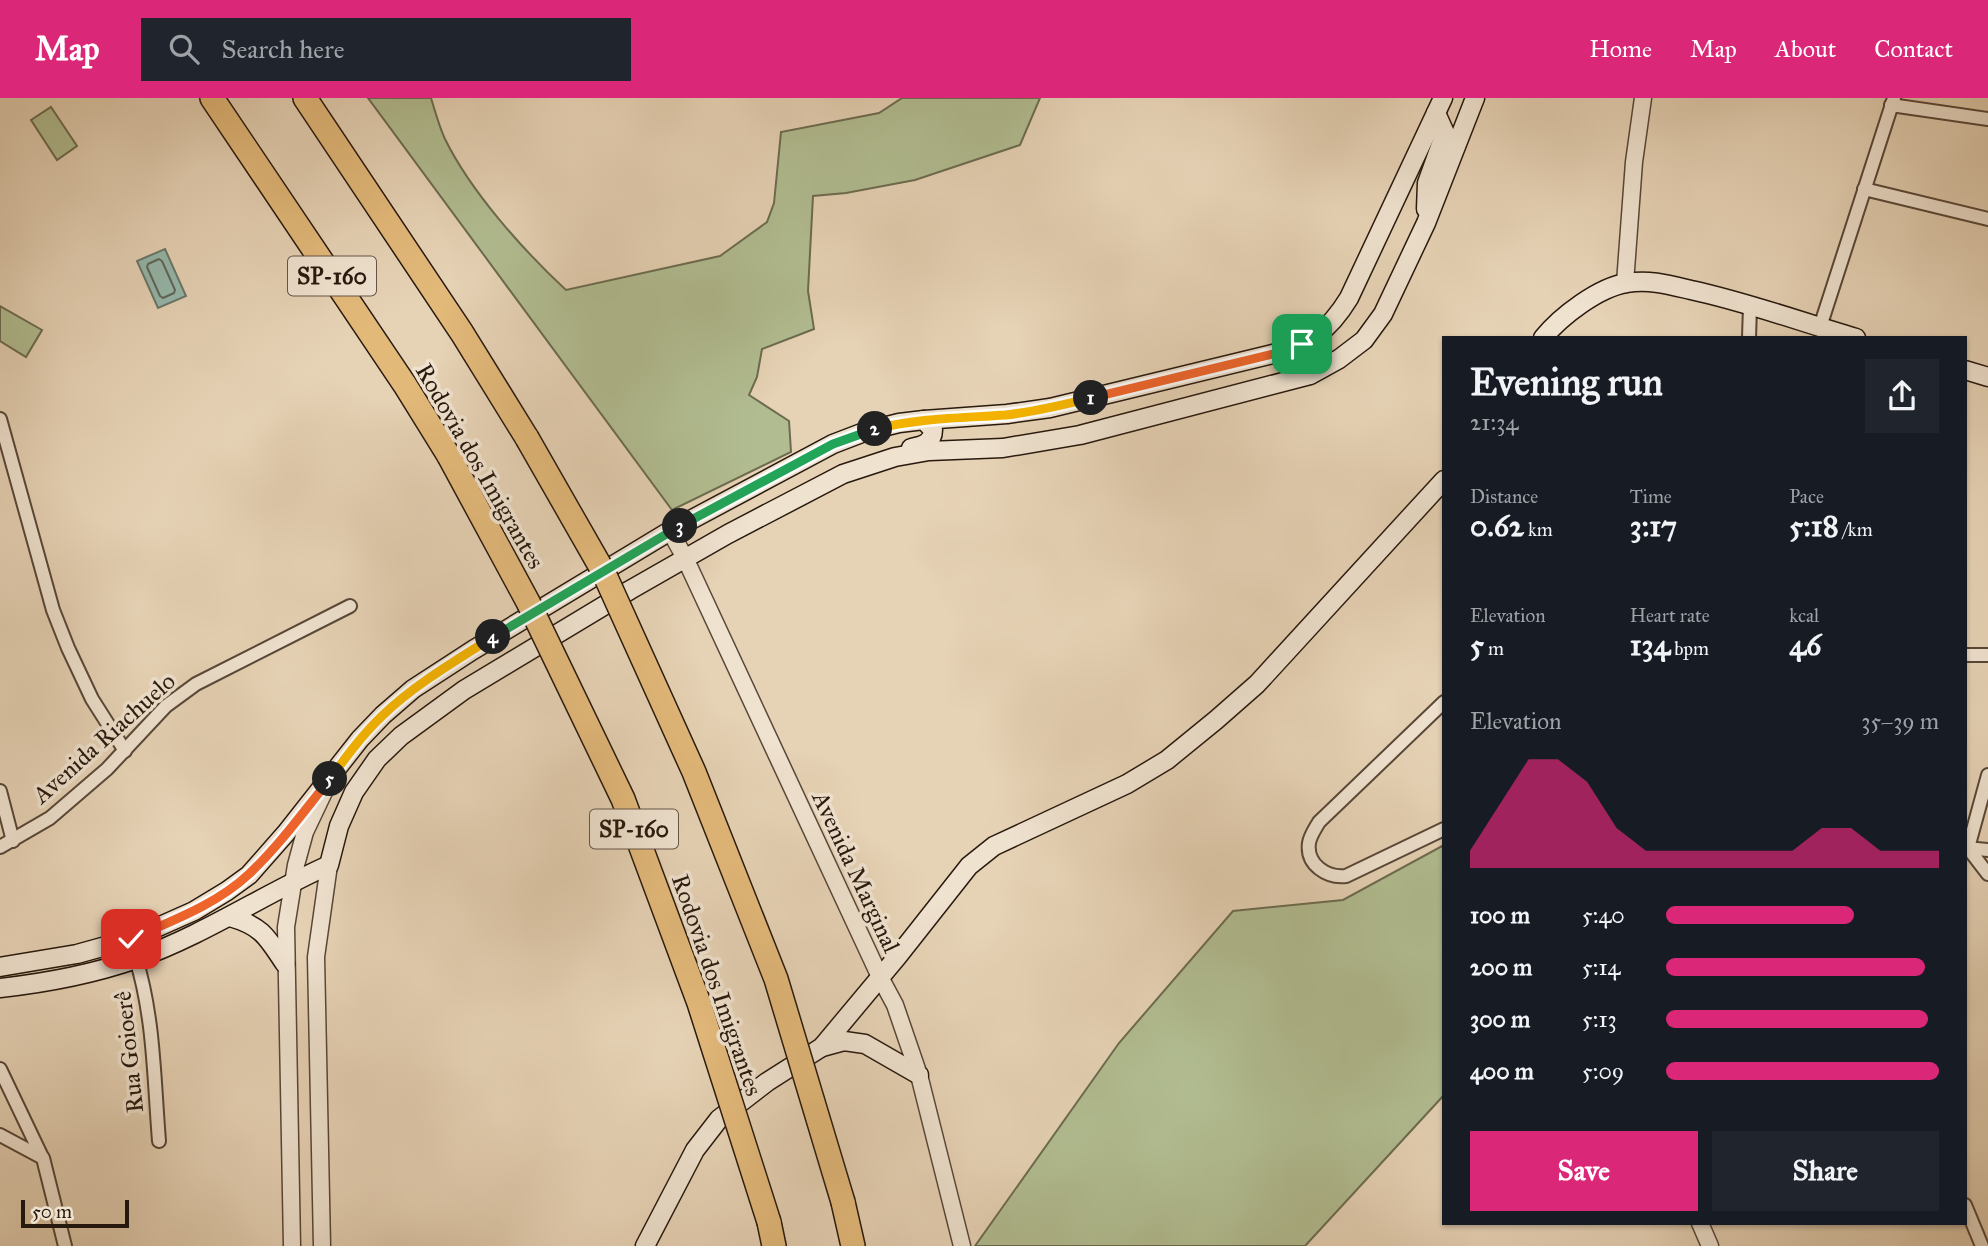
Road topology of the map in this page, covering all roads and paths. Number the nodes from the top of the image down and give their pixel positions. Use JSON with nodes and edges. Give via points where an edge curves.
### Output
{"nodes":[{"id":1,"x":212,"y":98,"type":"edge"},
{"id":2,"x":304,"y":98,"type":"edge"},
{"id":3,"x":324,"y":98,"type":"edge"},
{"id":4,"x":1475,"y":98,"type":"edge"},
{"id":5,"x":1643,"y":98,"type":"edge"},
{"id":6,"x":1893,"y":102,"type":"edge"},
{"id":7,"x":1439,"y":106,"type":"edge"},
{"id":8,"x":1988,"y":119,"type":"edge"},
{"id":9,"x":1864,"y":189,"type":"junction"},
{"id":10,"x":1988,"y":219,"type":"edge"},
{"id":11,"x":1426,"y":223,"type":"junction"},
{"id":12,"x":406,"y":249,"type":"junction"},
{"id":13,"x":1625,"y":283,"type":"junction"},
{"id":14,"x":1750,"y":306,"type":"junction"},
{"id":15,"x":1819,"y":327,"type":"junction"},
{"id":16,"x":1545,"y":336,"type":"edge"},
{"id":17,"x":1749,"y":336,"type":"edge"},
{"id":18,"x":1849,"y":336,"type":"edge"},
{"id":19,"x":1967,"y":371,"type":"edge"},
{"id":20,"x":1988,"y":377,"type":"edge"},
{"id":21,"x":1050,"y":408,"type":"junction"},
{"id":22,"x":0,"y":419,"type":"edge"},
{"id":23,"x":924,"y":419,"type":"junction"},
{"id":24,"x":958,"y":450,"type":"junction"},
{"id":25,"x":843,"y":474,"type":"junction"},
{"id":26,"x":1442,"y":482,"type":"edge"},
{"id":27,"x":670,"y":531,"type":"junction"},
{"id":28,"x":685,"y":558,"type":"junction"},
{"id":29,"x":350,"y":606,"type":"dead end"},
{"id":30,"x":1967,"y":655,"type":"edge"},
{"id":31,"x":1988,"y":655,"type":"edge"},
{"id":32,"x":1442,"y":704,"type":"edge"},
{"id":33,"x":125,"y":751,"type":"junction"},
{"id":34,"x":1988,"y":775,"type":"edge"},
{"id":35,"x":329,"y":780,"type":"junction"},
{"id":36,"x":0,"y":791,"type":"edge"},
{"id":37,"x":1442,"y":830,"type":"edge"},
{"id":38,"x":13,"y":841,"type":"junction"},
{"id":39,"x":1967,"y":845,"type":"edge"},
{"id":40,"x":0,"y":847,"type":"edge"},
{"id":41,"x":1967,"y":848,"type":"edge"},
{"id":42,"x":1967,"y":849,"type":"edge"},
{"id":43,"x":1988,"y":850,"type":"edge"},
{"id":44,"x":329,"y":865,"type":"junction"},
{"id":45,"x":1988,"y":874,"type":"edge"},
{"id":46,"x":292,"y":881,"type":"junction"},
{"id":47,"x":230,"y":917,"type":"junction"},
{"id":48,"x":136,"y":959,"type":"junction"},
{"id":49,"x":285,"y":964,"type":"junction"},
{"id":50,"x":0,"y":967,"type":"edge"},
{"id":51,"x":880,"y":976,"type":"junction"},
{"id":52,"x":0,"y":988,"type":"edge"},
{"id":53,"x":822,"y":1046,"type":"junction"},
{"id":54,"x":0,"y":1069,"type":"edge"},
{"id":55,"x":919,"y":1075,"type":"junction"},
{"id":56,"x":0,"y":1135,"type":"edge"},
{"id":57,"x":159,"y":1141,"type":"dead end"},
{"id":58,"x":43,"y":1158,"type":"junction"},
{"id":59,"x":1967,"y":1210,"type":"edge"},
{"id":60,"x":1701,"y":1225,"type":"edge"},
{"id":61,"x":65,"y":1246,"type":"edge"},
{"id":62,"x":292,"y":1246,"type":"edge"},
{"id":63,"x":322,"y":1246,"type":"edge"},
{"id":64,"x":645,"y":1246,"type":"edge"},
{"id":65,"x":774,"y":1246,"type":"edge"},
{"id":66,"x":853,"y":1246,"type":"edge"},
{"id":67,"x":962,"y":1246,"type":"edge"},
{"id":68,"x":1710,"y":1246,"type":"edge"},
{"id":69,"x":1982,"y":1246,"type":"edge"}],
"edges":[{"from":1,"to":65,"type":"highway","name":"Rodovia dos Imigrantes","number":"SP-160","bridge":true,"via":[[449,456],[528,602],[623,799],[699,1003]]},
{"from":2,"to":12,"type":"highway","number":"SP-160"},
{"from":3,"to":12,"type":"highway"},
{"from":4,"to":11,"type":"main road"},
{"from":5,"to":13,"type":"street"},
{"from":6,"to":8,"type":"street"},
{"from":6,"to":9,"type":"street"},
{"from":7,"to":11,"type":"main road","via":[[1445,134],[1427,183]]},
{"from":7,"to":21,"type":"main road","via":[[1349,299],[1319,334],[1273,354]]},
{"from":9,"to":10,"type":"street"},
{"from":9,"to":15,"type":"street"},
{"from":11,"to":24,"type":"main road","via":[[1374,328],[1339,359],[1310,375],[1080,435],[1026,446]]},
{"from":12,"to":66,"type":"highway","number":"SP-160","bridge":true,"via":[[527,438],[603,570],[694,772],[776,979]]},
{"from":13,"to":14,"type":"main road","via":[[1656,282]]},
{"from":13,"to":16,"type":"main road","via":[[1571,312]]},
{"from":14,"to":15,"type":"main road"},
{"from":14,"to":17,"type":"street"},
{"from":15,"to":18,"type":"main road"},
{"from":19,"to":20,"type":"main road"},
{"from":21,"to":23,"type":"main road"},
{"from":21,"to":24,"type":"main road","via":[[1025,422],[957,426],[951,435]]},
{"from":22,"to":33,"type":"street","via":[[58,622],[92,699]]},
{"from":23,"to":25,"type":"main road","via":[[933,430],[929,442],[858,461]]},
{"from":23,"to":27,"type":"main road","via":[[867,431],[833,444]]},
{"from":24,"to":25,"type":"main road","via":[[895,457]]},
{"from":25,"to":28,"type":"main road"},
{"from":26,"to":51,"type":"main road","via":[[1257,684],[1167,760],[1127,784],[994,846],[977,859]]},
{"from":27,"to":28,"type":"street","name":"Avenida Marginal"},
{"from":27,"to":35,"type":"main road","via":[[413,690],[360,739]]},
{"from":28,"to":44,"type":"main road","via":[[464,690],[401,736],[377,759],[354,792]]},
{"from":28,"to":51,"type":"street","name":"Avenida Marginal"},
{"from":29,"to":33,"type":"street","name":"Avenida Riachuelo","via":[[195,684],[166,706]]},
{"from":30,"to":31,"type":"street"},
{"from":32,"to":37,"type":"street","via":[[1319,822],[1312,833],[1310,853],[1320,870],[1346,876]]},
{"from":33,"to":38,"type":"street","name":"Avenida Riachuelo","via":[[50,818]]},
{"from":34,"to":39,"type":"street"},
{"from":35,"to":46,"type":"street","via":[[305,832]]},
{"from":35,"to":50,"type":"main road","via":[[249,874],[194,911],[131,939]]},
{"from":36,"to":38,"type":"street"},
{"from":38,"to":40,"type":"street","name":"Avenida Riachuelo"},
{"from":41,"to":43,"type":"street"},
{"from":42,"to":45,"type":"street"},
{"from":44,"to":46,"type":"main road"},
{"from":44,"to":63,"type":"street","via":[[316,957]]},
{"from":46,"to":47,"type":"main road"},
{"from":46,"to":49,"type":"street"},
{"from":47,"to":48,"type":"main road"},
{"from":47,"to":49,"type":"main road","via":[[255,926]]},
{"from":48,"to":52,"type":"main road"},
{"from":48,"to":57,"type":"street","name":"Rua Goioerê","via":[[149,1013]]},
{"from":49,"to":62,"type":"street"},
{"from":51,"to":53,"type":"main road"},
{"from":51,"to":55,"type":"street","name":"Avenida Marginal"},
{"from":53,"to":55,"type":"main road","via":[[844,1041],[865,1044]]},
{"from":53,"to":64,"type":"main road","via":[[719,1119],[695,1150]]},
{"from":54,"to":58,"type":"street"},
{"from":55,"to":67,"type":"street","name":"Avenida Marginal"},
{"from":56,"to":58,"type":"street"},
{"from":58,"to":61,"type":"street"},
{"from":59,"to":69,"type":"street"},
{"from":60,"to":68,"type":"street"}]}
